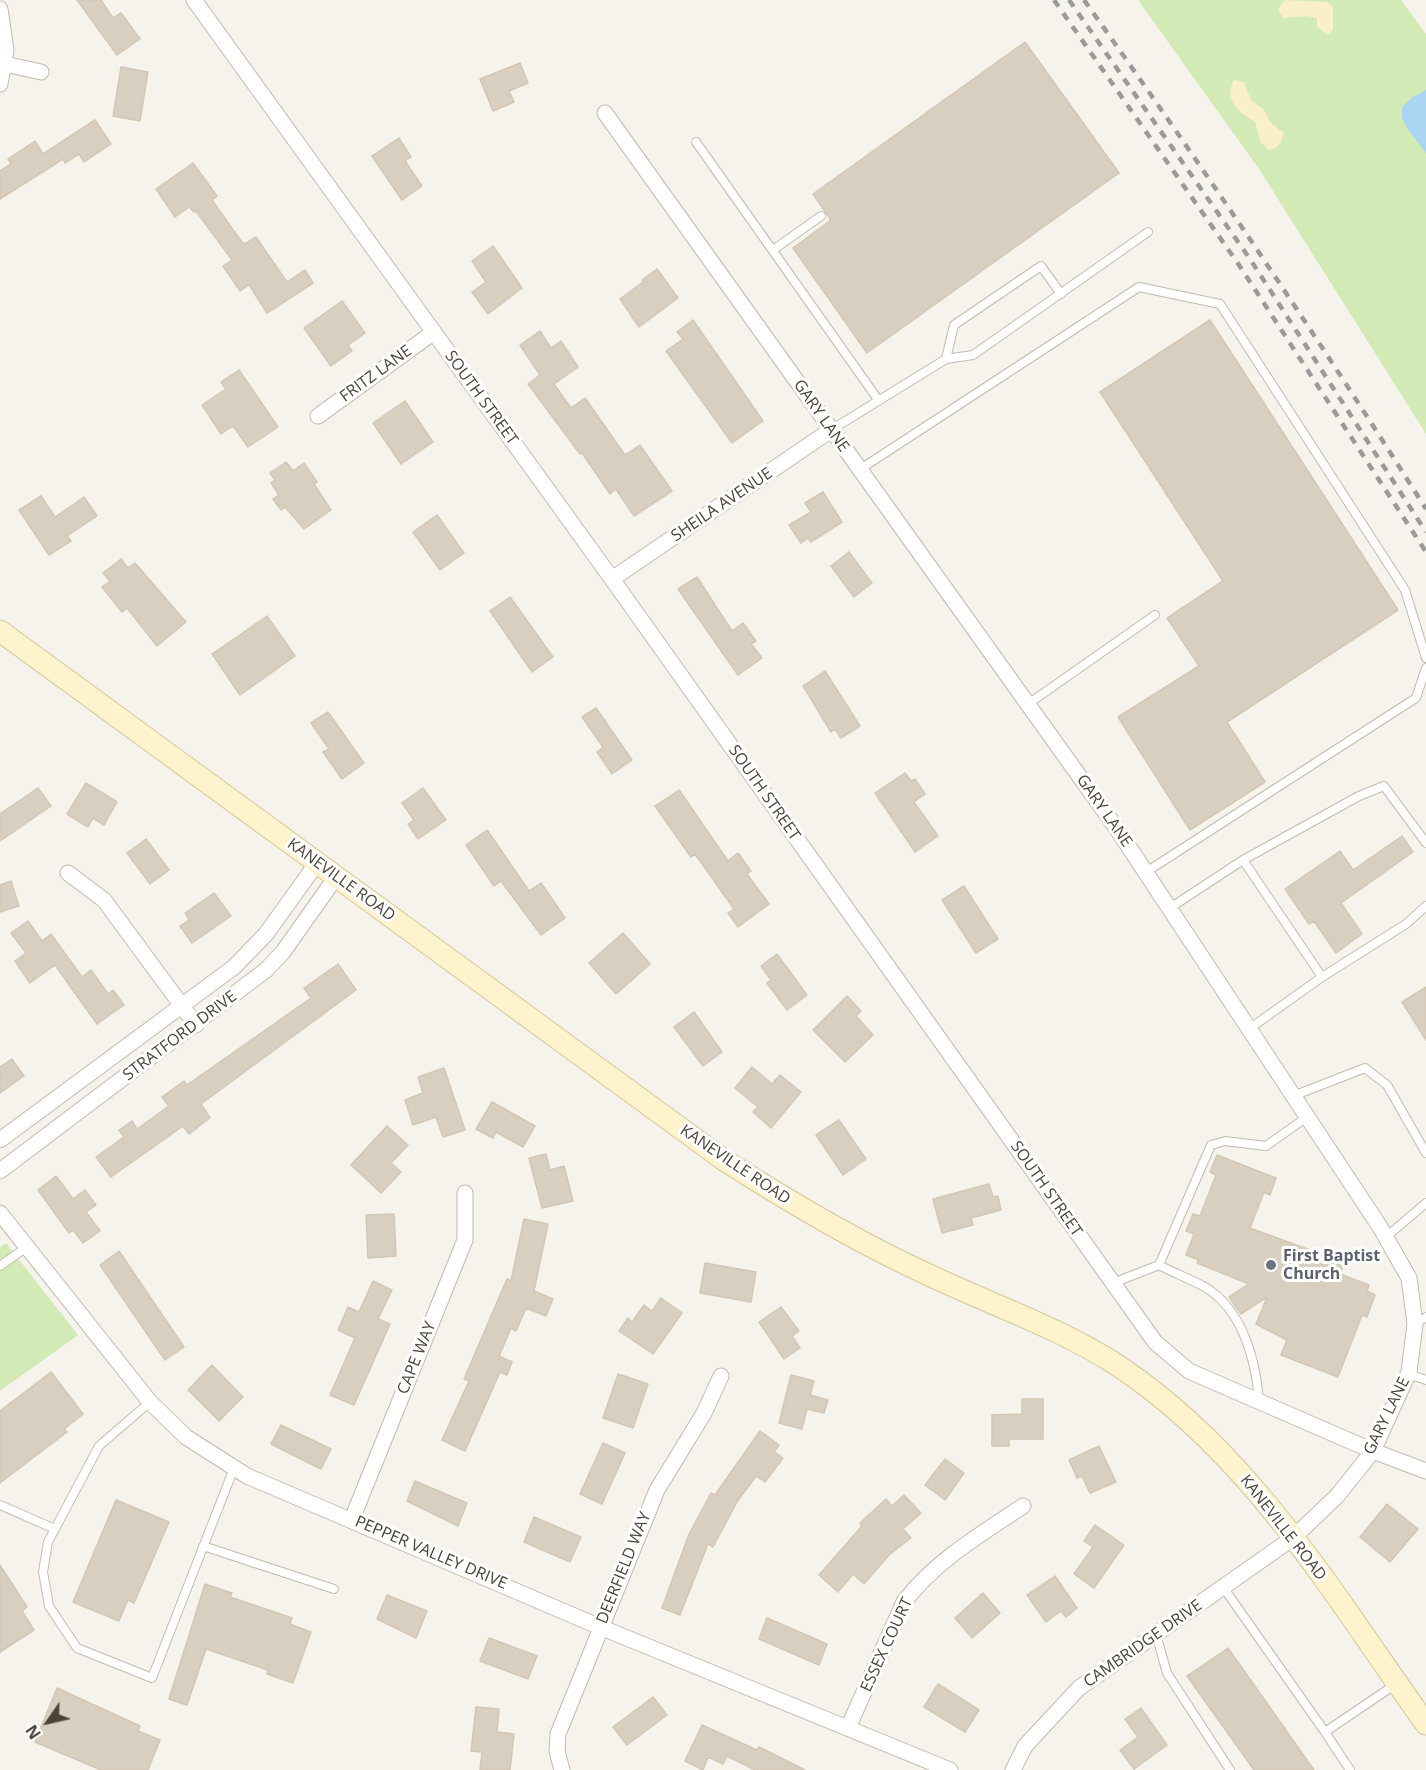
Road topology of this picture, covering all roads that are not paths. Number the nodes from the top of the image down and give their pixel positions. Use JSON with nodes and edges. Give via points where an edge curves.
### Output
{"nodes":[{"id":1,"x":194,"y":0,"type":"edge"},
{"id":2,"x":0,"y":9,"type":"edge"},
{"id":3,"x":5,"y":63,"type":"junction"},
{"id":4,"x":41,"y":72,"type":"dead end"},
{"id":5,"x":0,"y":84,"type":"edge"},
{"id":6,"x":605,"y":113,"type":"dead end"},
{"id":7,"x":696,"y":142,"type":"dead end"},
{"id":8,"x":821,"y":216,"type":"dead end"},
{"id":9,"x":1148,"y":232,"type":"dead end"},
{"id":10,"x":772,"y":250,"type":"junction"},
{"id":11,"x":1061,"y":294,"type":"junction"},
{"id":12,"x":434,"y":332,"type":"junction"},
{"id":13,"x":946,"y":359,"type":"junction"},
{"id":14,"x":879,"y":401,"type":"junction"},
{"id":15,"x":318,"y":416,"type":"dead end"},
{"id":16,"x":831,"y":430,"type":"junction"},
{"id":17,"x":859,"y":470,"type":"junction"},
{"id":18,"x":612,"y":579,"type":"junction"},
{"id":19,"x":1155,"y":615,"type":"dead end"},
{"id":20,"x":0,"y":631,"type":"edge"},
{"id":21,"x":1426,"y":658,"type":"edge"},
{"id":22,"x":1426,"y":668,"type":"edge"},
{"id":23,"x":1028,"y":704,"type":"junction"},
{"id":24,"x":1426,"y":843,"type":"edge"},
{"id":25,"x":1243,"y":860,"type":"junction"},
{"id":26,"x":317,"y":863,"type":"junction"},
{"id":27,"x":68,"y":873,"type":"dead end"},
{"id":28,"x":1146,"y":873,"type":"junction"},
{"id":29,"x":336,"y":877,"type":"junction"},
{"id":30,"x":1426,"y":906,"type":"edge"},
{"id":31,"x":1170,"y":909,"type":"junction"},
{"id":32,"x":1322,"y":978,"type":"junction"},
{"id":33,"x":181,"y":1006,"type":"junction"},
{"id":34,"x":196,"y":1025,"type":"junction"},
{"id":35,"x":1249,"y":1029,"type":"junction"},
{"id":36,"x":1293,"y":1096,"type":"junction"},
{"id":37,"x":1307,"y":1117,"type":"junction"},
{"id":38,"x":0,"y":1140,"type":"edge"},
{"id":39,"x":1426,"y":1153,"type":"edge"},
{"id":40,"x":0,"y":1171,"type":"edge"},
{"id":41,"x":465,"y":1193,"type":"dead end"},
{"id":42,"x":1426,"y":1203,"type":"edge"},
{"id":43,"x":0,"y":1213,"type":"edge"},
{"id":44,"x":1386,"y":1237,"type":"junction"},
{"id":45,"x":27,"y":1247,"type":"junction"},
{"id":46,"x":1158,"y":1265,"type":"junction"},
{"id":47,"x":0,"y":1266,"type":"edge"},
{"id":48,"x":1113,"y":1283,"type":"junction"},
{"id":49,"x":1421,"y":1320,"type":"edge"},
{"id":50,"x":1408,"y":1374,"type":"junction"},
{"id":51,"x":721,"y":1376,"type":"dead end"},
{"id":52,"x":1426,"y":1380,"type":"edge"},
{"id":53,"x":150,"y":1402,"type":"junction"},
{"id":54,"x":1259,"y":1403,"type":"junction"},
{"id":55,"x":1373,"y":1451,"type":"junction"},
{"id":56,"x":234,"y":1468,"type":"junction"},
{"id":57,"x":1426,"y":1471,"type":"edge"},
{"id":58,"x":0,"y":1505,"type":"edge"},
{"id":59,"x":1023,"y":1506,"type":"dead end"},
{"id":60,"x":352,"y":1519,"type":"junction"},
{"id":61,"x":55,"y":1529,"type":"junction"},
{"id":62,"x":1293,"y":1538,"type":"junction"},
{"id":63,"x":203,"y":1546,"type":"junction"},
{"id":64,"x":1223,"y":1587,"type":"junction"},
{"id":65,"x":334,"y":1588,"type":"dead end"},
{"id":66,"x":600,"y":1627,"type":"junction"},
{"id":67,"x":1156,"y":1634,"type":"junction"},
{"id":68,"x":1397,"y":1683,"type":"junction"},
{"id":69,"x":1426,"y":1724,"type":"edge"},
{"id":70,"x":848,"y":1728,"type":"junction"},
{"id":71,"x":1325,"y":1732,"type":"junction"},
{"id":72,"x":562,"y":1770,"type":"edge"},
{"id":73,"x":950,"y":1770,"type":"edge"},
{"id":74,"x":1013,"y":1770,"type":"edge"},
{"id":75,"x":1230,"y":1770,"type":"edge"},
{"id":76,"x":1350,"y":1770,"type":"edge"}],
"edges":[{"from":1,"to":12,"type":"street","name":"SOUTH STREET"},
{"from":2,"to":3,"type":"street"},
{"from":3,"to":4,"type":"street"},
{"from":3,"to":5,"type":"street"},
{"from":6,"to":16,"type":"street","name":"GARY LANE"},
{"from":7,"to":10,"type":"lane"},
{"from":8,"to":10,"type":"lane"},
{"from":9,"to":11,"type":"lane"},
{"from":10,"to":14,"type":"lane"},
{"from":11,"to":13,"type":"lane","via":[[973,356]]},
{"from":11,"to":13,"type":"lane","via":[[1041,266],[954,325]]},
{"from":12,"to":15,"type":"street","name":"FRITZ LANE"},
{"from":12,"to":18,"type":"street","name":"SOUTH STREET"},
{"from":13,"to":14,"type":"lane"},
{"from":14,"to":16,"type":"lane"},
{"from":16,"to":17,"type":"street","name":"GARY LANE"},
{"from":16,"to":18,"type":"street","name":"SHEILA AVENUE"},
{"from":17,"to":21,"type":"lane","via":[[1139,287],[1220,304],[1405,590]]},
{"from":17,"to":23,"type":"street","name":"GARY LANE"},
{"from":18,"to":48,"type":"street","name":"SOUTH STREET"},
{"from":19,"to":23,"type":"lane"},
{"from":20,"to":26,"type":"main road","name":"KANEVILLE ROAD"},
{"from":22,"to":28,"type":"lane","via":[[1416,698]]},
{"from":23,"to":28,"type":"street","name":"GARY LANE"},
{"from":24,"to":25,"type":"lane","via":[[1384,786]]},
{"from":25,"to":31,"type":"lane"},
{"from":25,"to":32,"type":"lane"},
{"from":26,"to":29,"type":"main road","name":"KANEVILLE ROAD"},
{"from":26,"to":33,"type":"street","name":"STRATFORD DRIVE","via":[[252,950]]},
{"from":27,"to":33,"type":"street","via":[[104,900]]},
{"from":28,"to":31,"type":"street","name":"GARY LANE"},
{"from":29,"to":34,"type":"street","name":"STRATFORD DRIVE","via":[[266,970]]},
{"from":29,"to":62,"type":"main road","name":"KANEVILLE ROAD","via":[[679,1128],[778,1195],[873,1249],[1060,1333],[1116,1365],[1217,1447],[1267,1501]]},
{"from":30,"to":32,"type":"lane","via":[[1406,924]]},
{"from":31,"to":35,"type":"street","name":"GARY LANE"},
{"from":32,"to":35,"type":"lane"},
{"from":33,"to":34,"type":"street"},
{"from":33,"to":38,"type":"street","name":"STRATFORD DRIVE"},
{"from":34,"to":40,"type":"street","name":"STRATFORD DRIVE"},
{"from":35,"to":36,"type":"street","name":"GARY LANE"},
{"from":36,"to":37,"type":"street","name":"GARY LANE"},
{"from":36,"to":39,"type":"lane","via":[[1365,1068],[1387,1085]]},
{"from":37,"to":44,"type":"street","name":"GARY LANE"},
{"from":37,"to":46,"type":"lane","via":[[1266,1146],[1225,1140],[1211,1145]]},
{"from":41,"to":60,"type":"street","name":"CAPE WAY","via":[[465,1240]]},
{"from":42,"to":44,"type":"lane"},
{"from":43,"to":45,"type":"street","name":"PEPPER VALLEY DRIVE"},
{"from":44,"to":49,"type":"street","name":"GARY LANE","via":[[1409,1278]]},
{"from":45,"to":47,"type":"lane"},
{"from":45,"to":53,"type":"street","name":"PEPPER VALLEY DRIVE"},
{"from":46,"to":48,"type":"lane"},
{"from":46,"to":54,"type":"lane","via":[[1207,1288],[1233,1313],[1249,1346]]},
{"from":48,"to":54,"type":"street","name":"SOUTH STREET","via":[[1155,1342],[1189,1371]]},
{"from":49,"to":50,"type":"street","name":"GARY LANE"},
{"from":50,"to":52,"type":"lane"},
{"from":50,"to":55,"type":"street","name":"GARY LANE"},
{"from":51,"to":66,"type":"street","name":"DEERFIELD WAY","via":[[704,1413],[657,1490]]},
{"from":53,"to":56,"type":"street","name":"PEPPER VALLEY DRIVE","via":[[186,1437]]},
{"from":53,"to":61,"type":"lane","via":[[99,1446]]},
{"from":54,"to":55,"type":"street","name":"SOUTH STREET"},
{"from":55,"to":57,"type":"street","name":"SOUTH STREET"},
{"from":55,"to":62,"type":"street","name":"GARY LANE","via":[[1337,1496]]},
{"from":56,"to":60,"type":"street","name":"PEPPER VALLEY DRIVE"},
{"from":56,"to":63,"type":"lane"},
{"from":58,"to":61,"type":"lane"},
{"from":59,"to":70,"type":"street","name":"ESSEX COURT","via":[[946,1558],[917,1585],[904,1602]]},
{"from":60,"to":66,"type":"street","name":"PEPPER VALLEY DRIVE"},
{"from":61,"to":63,"type":"lane","via":[[48,1542],[43,1572],[48,1606],[77,1648],[152,1678]]},
{"from":62,"to":64,"type":"street","name":"CAMBRIDGE DRIVE"},
{"from":62,"to":68,"type":"main road","name":"KANEVILLE ROAD"},
{"from":63,"to":65,"type":"lane"},
{"from":64,"to":67,"type":"street","name":"CAMBRIDGE DRIVE"},
{"from":64,"to":71,"type":"lane"},
{"from":66,"to":70,"type":"street","name":"PEPPER VALLEY DRIVE"},
{"from":66,"to":72,"type":"street","name":"DEERFIELD WAY","via":[[558,1734]]},
{"from":67,"to":74,"type":"street","name":"CAMBRIDGE DRIVE","via":[[1079,1688],[1025,1746]]},
{"from":67,"to":75,"type":"lane","via":[[1167,1673]]},
{"from":68,"to":69,"type":"main road","name":"KANEVILLE ROAD"},
{"from":68,"to":71,"type":"lane"},
{"from":70,"to":73,"type":"street","name":"PEPPER VALLEY DRIVE"},
{"from":71,"to":76,"type":"lane"}]}
